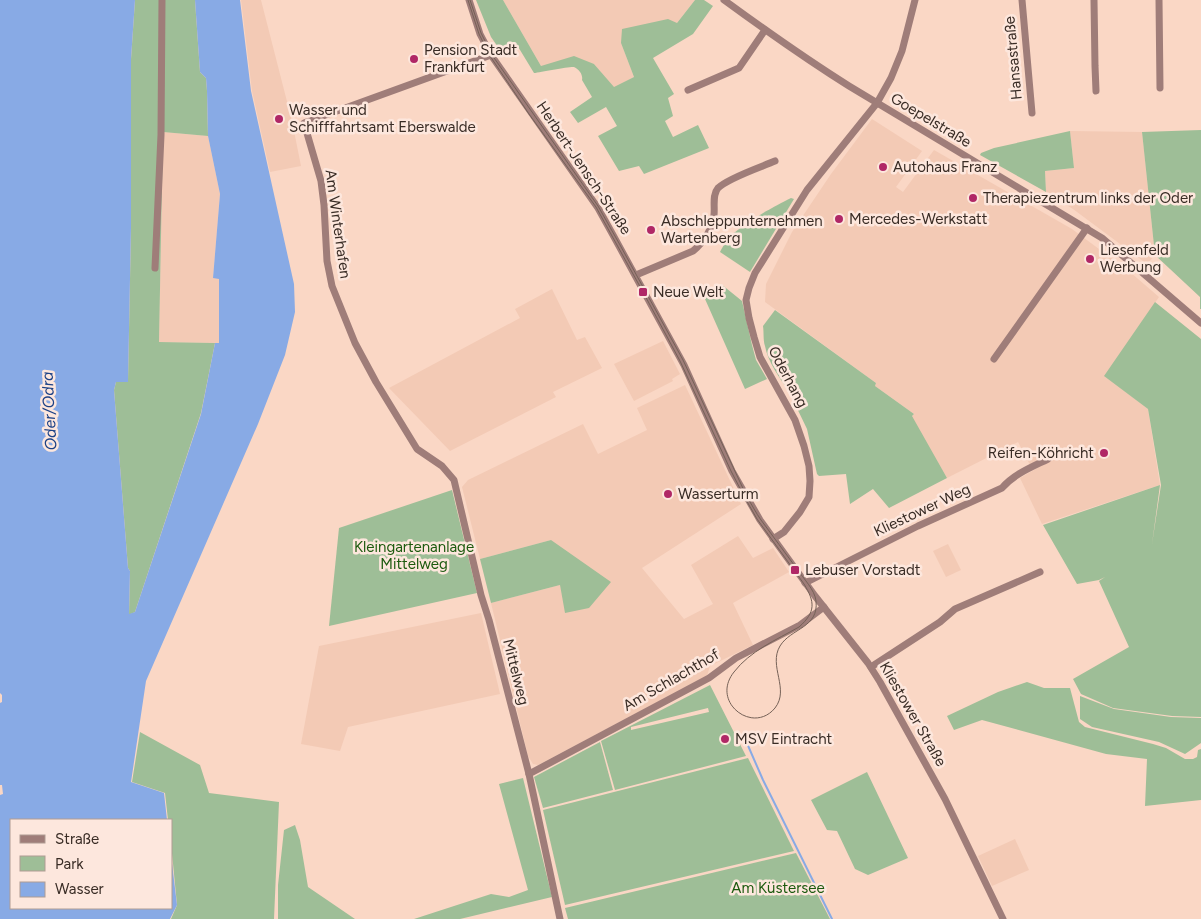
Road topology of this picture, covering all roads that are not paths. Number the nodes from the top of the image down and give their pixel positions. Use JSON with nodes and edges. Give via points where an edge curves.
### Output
{"nodes":[{"id":1,"x":162,"y":0,"type":"edge"},
{"id":2,"x":469,"y":0,"type":"edge"},
{"id":3,"x":724,"y":0,"type":"edge"},
{"id":4,"x":915,"y":0,"type":"edge"},
{"id":5,"x":1022,"y":0,"type":"edge"},
{"id":6,"x":1094,"y":0,"type":"edge"},
{"id":7,"x":1159,"y":0,"type":"edge"},
{"id":8,"x":765,"y":30,"type":"junction"},
{"id":9,"x":491,"y":56,"type":"junction"},
{"id":10,"x":1160,"y":88,"type":"dead end"},
{"id":11,"x":688,"y":90,"type":"dead end"},
{"id":12,"x":1096,"y":92,"type":"dead end"},
{"id":13,"x":877,"y":103,"type":"junction"},
{"id":14,"x":1032,"y":113,"type":"dead end"},
{"id":15,"x":775,"y":161,"type":"dead end"},
{"id":16,"x":1087,"y":228,"type":"junction"},
{"id":17,"x":155,"y":268,"type":"dead end"},
{"id":18,"x":636,"y":275,"type":"junction"},
{"id":19,"x":1201,"y":323,"type":"edge"},
{"id":20,"x":994,"y":359,"type":"dead end"},
{"id":21,"x":417,"y":449,"type":"joint"},
{"id":22,"x":1048,"y":459,"type":"dead end"},
{"id":23,"x":773,"y":539,"type":"junction"},
{"id":24,"x":1040,"y":572,"type":"dead end"},
{"id":25,"x":805,"y":583,"type":"junction"},
{"id":26,"x":824,"y":607,"type":"junction"},
{"id":27,"x":871,"y":667,"type":"junction"},
{"id":28,"x":529,"y":774,"type":"junction"},
{"id":29,"x":560,"y":919,"type":"edge"},
{"id":30,"x":1003,"y":919,"type":"edge"}],
"edges":[{"from":1,"to":17,"type":"street","via":[[161,135]]},
{"from":2,"to":9,"type":"street","name":"Herbert-Jensch-Straße"},
{"from":3,"to":8,"type":"street","name":"Goepelstraße"},
{"from":4,"to":13,"type":"street","name":"Oderhang","via":[[902,51]]},
{"from":5,"to":14,"type":"street","name":"Hansastraße"},
{"from":6,"to":12,"type":"street"},
{"from":7,"to":10,"type":"street"},
{"from":8,"to":11,"type":"street","via":[[739,68]]},
{"from":8,"to":13,"type":"street","name":"Goepelstraße"},
{"from":9,"to":18,"type":"street","name":"Herbert-Jensch-Straße","via":[[598,208]]},
{"from":9,"to":21,"type":"street","name":"Am Winterhafen","via":[[304,123],[321,181],[332,286],[355,343]]},
{"from":13,"to":16,"type":"street","name":"Goepelstraße"},
{"from":13,"to":23,"type":"street","name":"Oderhang","via":[[807,190],[755,273],[746,300],[760,357],[795,420],[809,466],[809,497],[784,532]]},
{"from":15,"to":18,"type":"street","via":[[718,189],[712,227],[701,244]]},
{"from":16,"to":19,"type":"street","name":"Goepelstraße"},
{"from":16,"to":20,"type":"street"},
{"from":18,"to":23,"type":"street","name":"Herbert-Jensch-Straße","via":[[689,376],[736,478]]},
{"from":21,"to":28,"type":"street","name":"Mittelweg","via":[[442,466],[454,480]]},
{"from":22,"to":25,"type":"street","name":"Kliestower Weg","via":[[1015,476],[1002,488]]},
{"from":23,"to":25,"type":"street","name":"Kliestower Straße"},
{"from":24,"to":27,"type":"street","via":[[955,608],[940,622]]},
{"from":25,"to":26,"type":"street","name":"Kliestower Straße"},
{"from":26,"to":27,"type":"street","name":"Kliestower Straße"},
{"from":26,"to":28,"type":"street","name":"Am Schlachthof","via":[[800,625],[736,658],[709,678]]},
{"from":27,"to":30,"type":"street","name":"Kliestower Straße","via":[[945,799]]},
{"from":28,"to":29,"type":"street","name":"Mittelweg"}]}
